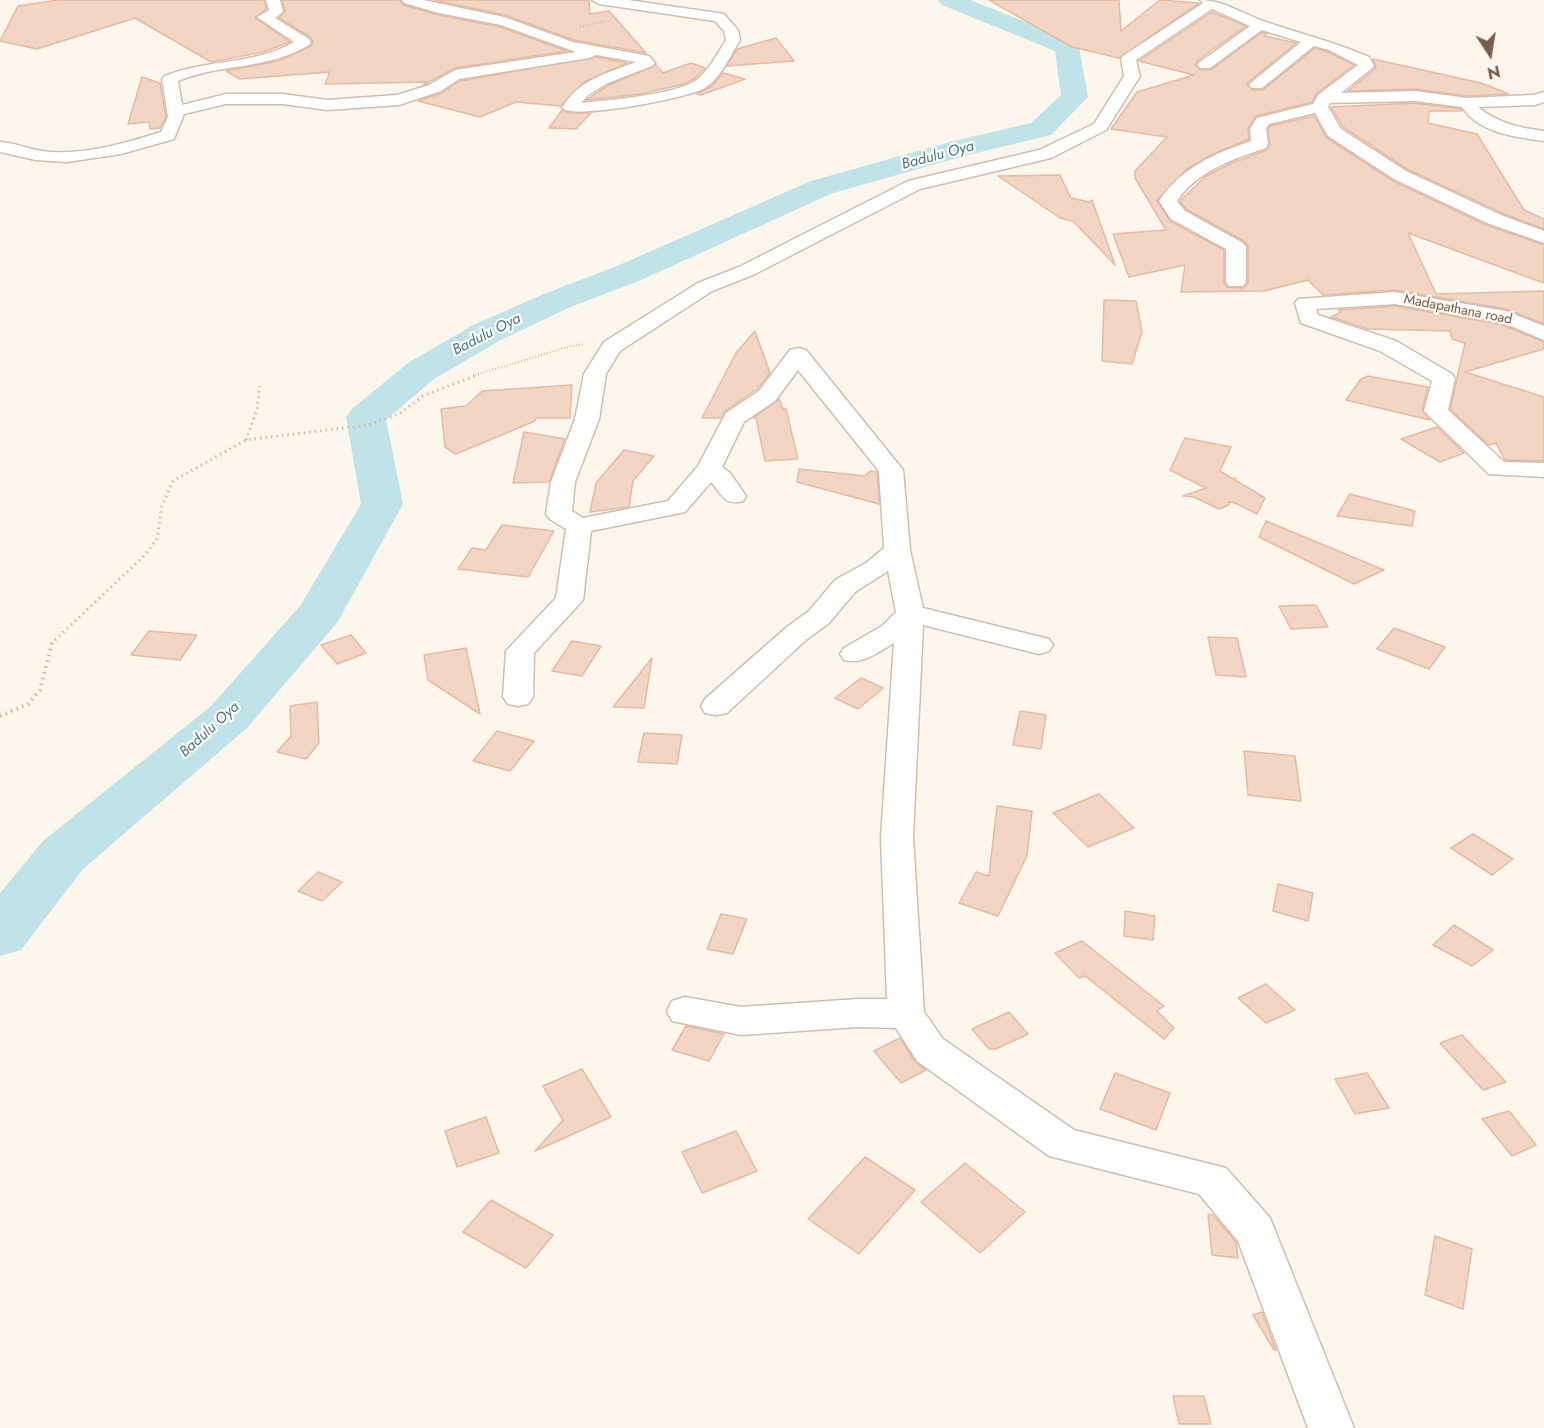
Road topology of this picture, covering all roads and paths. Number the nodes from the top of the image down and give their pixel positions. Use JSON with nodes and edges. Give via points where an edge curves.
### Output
{"nodes":[{"id":1,"x":273,"y":0,"type":"edge"},
{"id":2,"x":409,"y":0,"type":"edge"},
{"id":3,"x":599,"y":0,"type":"edge"},
{"id":4,"x":1209,"y":2,"type":"edge"},
{"id":5,"x":1260,"y":25,"type":"junction"},
{"id":6,"x":1312,"y":40,"type":"junction"},
{"id":7,"x":600,"y":51,"type":"junction"},
{"id":8,"x":1205,"y":65,"type":"dead end"},
{"id":9,"x":1257,"y":85,"type":"dead end"},
{"id":10,"x":1544,"y":97,"type":"edge"},
{"id":11,"x":1322,"y":102,"type":"junction"},
{"id":12,"x":1467,"y":103,"type":"junction"},
{"id":13,"x":175,"y":111,"type":"junction"},
{"id":14,"x":1544,"y":135,"type":"edge"},
{"id":15,"x":0,"y":147,"type":"edge"},
{"id":16,"x":1207,"y":231,"type":"junction"},
{"id":17,"x":1231,"y":233,"type":"dead end"},
{"id":18,"x":1544,"y":237,"type":"edge"},
{"id":19,"x":1236,"y":282,"type":"dead end"},
{"id":20,"x":1544,"y":334,"type":"edge"},
{"id":21,"x":612,"y":347,"type":"junction"},
{"id":22,"x":260,"y":386,"type":"dead end"},
{"id":23,"x":246,"y":440,"type":"junction"},
{"id":24,"x":709,"y":469,"type":"junction"},
{"id":25,"x":1544,"y":470,"type":"edge"},
{"id":26,"x":734,"y":496,"type":"dead end"},
{"id":27,"x":579,"y":526,"type":"junction"},
{"id":28,"x":897,"y":550,"type":"junction"},
{"id":29,"x":910,"y":613,"type":"junction"},
{"id":30,"x":1039,"y":645,"type":"dead end"},
{"id":31,"x":854,"y":654,"type":"dead end"},
{"id":32,"x":518,"y":697,"type":"dead end"},
{"id":33,"x":716,"y":705,"type":"dead end"},
{"id":34,"x":0,"y":716,"type":"edge"},
{"id":35,"x":685,"y":1011,"type":"dead end"},
{"id":36,"x":906,"y":1014,"type":"junction"},
{"id":37,"x":1331,"y":1428,"type":"edge"}],
"edges":[{"from":1,"to":13,"type":"street","via":[[276,12],[264,17],[304,42],[291,52],[266,60],[185,71],[170,79]]},
{"from":2,"to":7,"type":"street","via":[[504,21],[570,46]]},
{"from":3,"to":7,"type":"street","via":[[719,17],[731,30],[733,40],[715,69],[698,86],[656,97],[570,108],[574,98],[590,87],[647,63],[644,59]]},
{"from":4,"to":5,"type":"street"},
{"from":4,"to":21,"type":"street","via":[[1128,59],[1132,76],[1100,128],[1045,154],[914,185],[746,271],[705,287]]},
{"from":5,"to":6,"type":"street"},
{"from":5,"to":8,"type":"street"},
{"from":6,"to":9,"type":"street"},
{"from":6,"to":11,"type":"street","via":[[1364,60],[1366,66]]},
{"from":7,"to":13,"type":"street","via":[[455,75],[435,88],[399,100],[327,105],[283,99],[226,99]]},
{"from":10,"to":12,"type":"street"},
{"from":11,"to":12,"type":"street","via":[[1415,96]]},
{"from":11,"to":16,"type":"street","via":[[1263,122],[1258,129],[1260,144],[1224,156],[1178,184],[1168,201],[1178,215]]},
{"from":11,"to":18,"type":"street","via":[[1334,132],[1400,175],[1494,219]]},
{"from":12,"to":14,"type":"street","via":[[1471,112],[1485,120]]},
{"from":13,"to":15,"type":"street","via":[[168,135],[135,147],[66,156],[37,156],[13,147]]},
{"from":16,"to":17,"type":"street"},
{"from":16,"to":19,"type":"street","via":[[1236,247]]},
{"from":20,"to":25,"type":"street","name":"Madapathana road","via":[[1506,317],[1395,298],[1305,303],[1308,319],[1388,346],[1444,379],[1436,411],[1498,469]]},
{"from":21,"to":23,"type":"path","via":[[599,342],[571,346],[493,369],[423,396],[399,414],[368,425]]},
{"from":21,"to":27,"type":"street","via":[[595,374],[587,419],[563,482],[559,514]]},
{"from":22,"to":23,"type":"path"},
{"from":23,"to":34,"type":"path","via":[[173,481],[162,506],[157,539],[145,555],[52,642],[40,690],[28,704]]},
{"from":24,"to":26,"type":"street"},
{"from":24,"to":27,"type":"street","via":[[676,507]]},
{"from":24,"to":28,"type":"street","via":[[734,418],[767,396],[798,355],[891,470]]},
{"from":27,"to":32,"type":"street","via":[[569,600],[520,651]]},
{"from":28,"to":29,"type":"street"},
{"from":28,"to":33,"type":"street","via":[[875,569],[845,586],[819,617]]},
{"from":29,"to":30,"type":"street"},
{"from":29,"to":31,"type":"street","via":[[892,632]]},
{"from":29,"to":36,"type":"street","via":[[897,837]]},
{"from":35,"to":36,"type":"street","via":[[741,1021],[858,1013]]},
{"from":36,"to":37,"type":"street","via":[[930,1050],[1063,1144],[1212,1180],[1255,1232]]}]}
